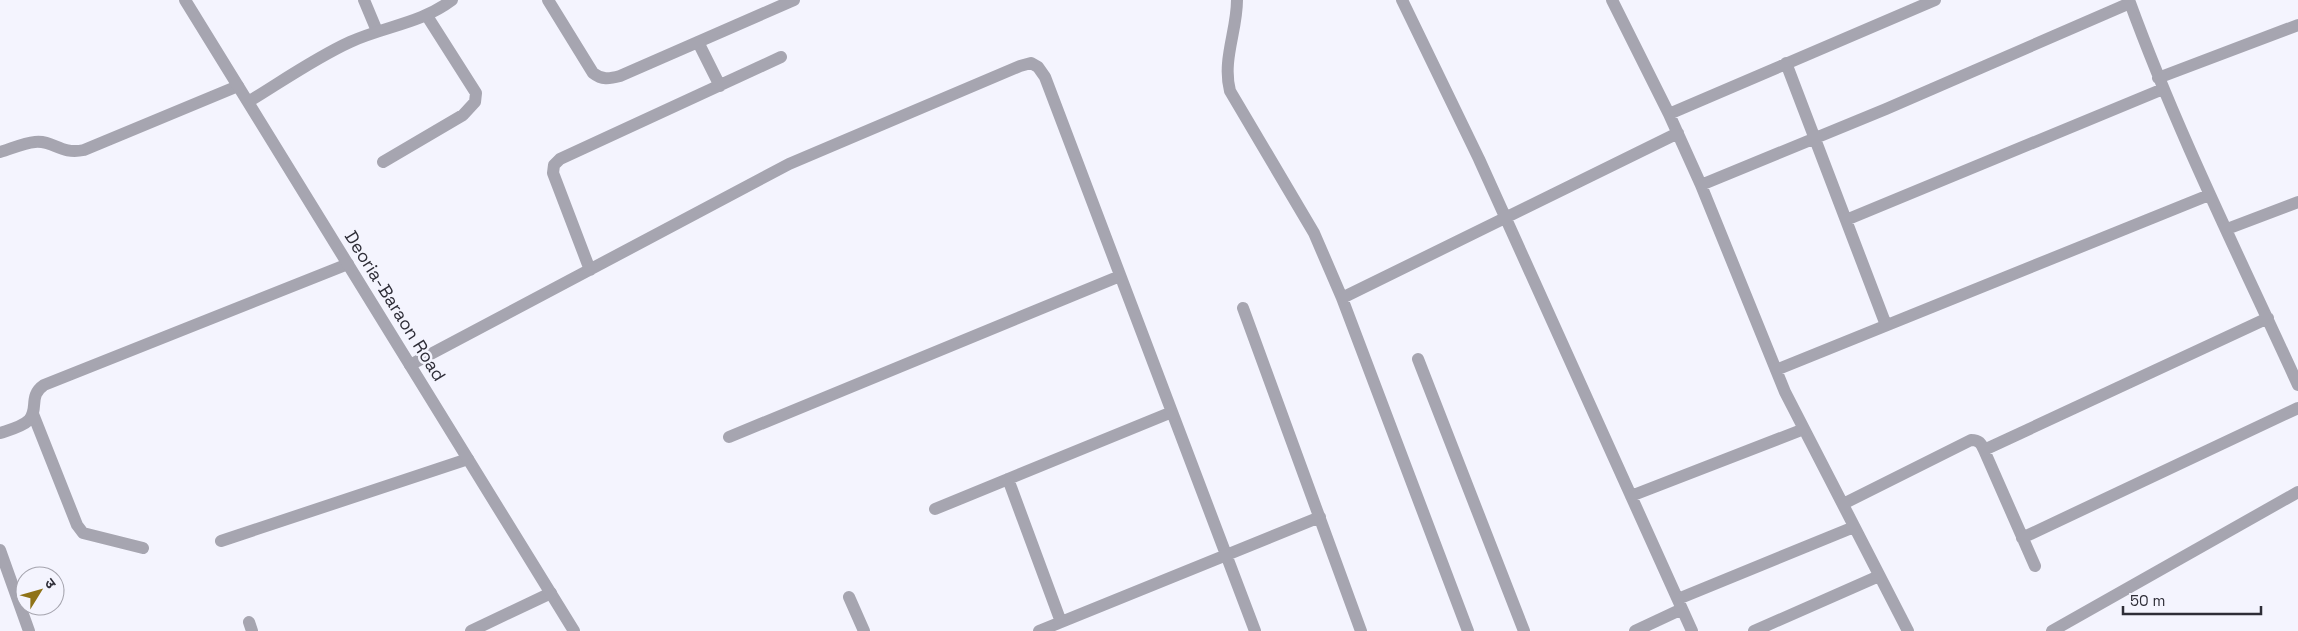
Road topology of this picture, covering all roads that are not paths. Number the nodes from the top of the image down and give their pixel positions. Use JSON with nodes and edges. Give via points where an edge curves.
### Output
{"nodes":[{"id":1,"x":185,"y":0,"type":"edge"},
{"id":2,"x":364,"y":0,"type":"edge"},
{"id":3,"x":452,"y":0,"type":"edge"},
{"id":4,"x":548,"y":0,"type":"edge"},
{"id":5,"x":794,"y":0,"type":"edge"},
{"id":6,"x":1237,"y":0,"type":"edge"},
{"id":7,"x":1402,"y":0,"type":"edge"},
{"id":8,"x":1612,"y":0,"type":"edge"},
{"id":9,"x":1935,"y":0,"type":"edge"},
{"id":10,"x":2129,"y":1,"type":"edge"},
{"id":11,"x":427,"y":16,"type":"junction"},
{"id":12,"x":2298,"y":25,"type":"edge"},
{"id":13,"x":377,"y":31,"type":"junction"},
{"id":14,"x":698,"y":42,"type":"junction"},
{"id":15,"x":781,"y":57,"type":"dead end"},
{"id":16,"x":1786,"y":63,"type":"junction"},
{"id":17,"x":2161,"y":83,"type":"junction"},
{"id":18,"x":238,"y":86,"type":"junction"},
{"id":19,"x":720,"y":86,"type":"junction"},
{"id":20,"x":248,"y":102,"type":"junction"},
{"id":21,"x":1669,"y":114,"type":"junction"},
{"id":22,"x":1678,"y":133,"type":"junction"},
{"id":23,"x":1815,"y":138,"type":"junction"},
{"id":24,"x":0,"y":152,"type":"edge"},
{"id":25,"x":383,"y":162,"type":"dead end"},
{"id":26,"x":1701,"y":185,"type":"junction"},
{"id":27,"x":2210,"y":195,"type":"junction"},
{"id":28,"x":2298,"y":202,"type":"edge"},
{"id":29,"x":1506,"y":219,"type":"junction"},
{"id":30,"x":1846,"y":220,"type":"junction"},
{"id":31,"x":2227,"y":229,"type":"junction"},
{"id":32,"x":348,"y":264,"type":"junction"},
{"id":33,"x":590,"y":270,"type":"junction"},
{"id":34,"x":1120,"y":276,"type":"junction"},
{"id":35,"x":1342,"y":298,"type":"junction"},
{"id":36,"x":1243,"y":308,"type":"dead end"},
{"id":37,"x":2268,"y":318,"type":"junction"},
{"id":38,"x":1886,"y":325,"type":"junction"},
{"id":39,"x":1418,"y":359,"type":"dead end"},
{"id":40,"x":410,"y":365,"type":"junction"},
{"id":41,"x":1776,"y":370,"type":"junction"},
{"id":42,"x":2295,"y":370,"type":"edge"},
{"id":43,"x":2298,"y":385,"type":"edge"},
{"id":44,"x":2298,"y":408,"type":"edge"},
{"id":45,"x":1172,"y":412,"type":"junction"},
{"id":46,"x":33,"y":414,"type":"junction"},
{"id":47,"x":1804,"y":429,"type":"junction"},
{"id":48,"x":0,"y":433,"type":"edge"},
{"id":49,"x":729,"y":437,"type":"dead end"},
{"id":50,"x":1984,"y":450,"type":"junction"},
{"id":51,"x":468,"y":459,"type":"junction"},
{"id":52,"x":1008,"y":479,"type":"junction"},
{"id":53,"x":2298,"y":492,"type":"edge"},
{"id":54,"x":1631,"y":496,"type":"junction"},
{"id":55,"x":1843,"y":504,"type":"junction"},
{"id":56,"x":935,"y":509,"type":"dead end"},
{"id":57,"x":1320,"y":517,"type":"junction"},
{"id":58,"x":1854,"y":527,"type":"junction"},
{"id":59,"x":2022,"y":538,"type":"junction"},
{"id":60,"x":221,"y":541,"type":"dead end"},
{"id":61,"x":143,"y":548,"type":"dead end"},
{"id":62,"x":0,"y":550,"type":"edge"},
{"id":63,"x":1226,"y":554,"type":"junction"},
{"id":64,"x":2035,"y":566,"type":"dead end"},
{"id":65,"x":1879,"y":576,"type":"junction"},
{"id":66,"x":551,"y":593,"type":"junction"},
{"id":67,"x":849,"y":596,"type":"dead end"},
{"id":68,"x":1680,"y":604,"type":"junction"},
{"id":69,"x":1061,"y":622,"type":"junction"},
{"id":70,"x":29,"y":631,"type":"edge"},
{"id":71,"x":471,"y":631,"type":"edge"},
{"id":72,"x":574,"y":631,"type":"edge"},
{"id":73,"x":864,"y":631,"type":"edge"},
{"id":74,"x":1039,"y":631,"type":"edge"},
{"id":75,"x":1255,"y":631,"type":"edge"},
{"id":76,"x":1361,"y":631,"type":"edge"},
{"id":77,"x":1468,"y":631,"type":"edge"},
{"id":78,"x":1524,"y":631,"type":"edge"},
{"id":79,"x":1635,"y":631,"type":"edge"},
{"id":80,"x":1692,"y":631,"type":"edge"},
{"id":81,"x":1754,"y":631,"type":"edge"},
{"id":82,"x":1908,"y":631,"type":"edge"},
{"id":83,"x":2052,"y":631,"type":"edge"}],
"edges":[{"from":1,"to":18,"type":"street","name":"Deoria-Baraon Road"},
{"from":2,"to":13,"type":"street"},
{"from":3,"to":11,"type":"street"},
{"from":4,"to":14,"type":"street","via":[[598,78],[620,76]]},
{"from":5,"to":14,"type":"street"},
{"from":6,"to":35,"type":"street","via":[[1227,66],[1230,91],[1314,233]]},
{"from":7,"to":29,"type":"street"},
{"from":8,"to":21,"type":"street"},
{"from":9,"to":16,"type":"street"},
{"from":10,"to":17,"type":"street"},
{"from":10,"to":23,"type":"street"},
{"from":11,"to":13,"type":"street"},
{"from":11,"to":25,"type":"street","via":[[476,94],[475,102],[463,115]]},
{"from":12,"to":17,"type":"street"},
{"from":13,"to":20,"type":"street","via":[[348,43]]},
{"from":14,"to":19,"type":"street"},
{"from":15,"to":19,"type":"street"},
{"from":16,"to":21,"type":"street"},
{"from":16,"to":23,"type":"street"},
{"from":17,"to":27,"type":"street"},
{"from":17,"to":30,"type":"street"},
{"from":18,"to":20,"type":"street","name":"Deoria-Baraon Road"},
{"from":18,"to":24,"type":"street","via":[[84,150],[72,153],[34,142]]},
{"from":19,"to":33,"type":"street","via":[[560,159],[554,165],[553,173]]},
{"from":20,"to":32,"type":"street","name":"Deoria-Baraon Road"},
{"from":21,"to":22,"type":"street"},
{"from":22,"to":26,"type":"street"},
{"from":22,"to":29,"type":"street"},
{"from":23,"to":26,"type":"street"},
{"from":23,"to":30,"type":"street"},
{"from":26,"to":41,"type":"street"},
{"from":27,"to":31,"type":"street"},
{"from":27,"to":38,"type":"street"},
{"from":28,"to":31,"type":"street"},
{"from":29,"to":35,"type":"street"},
{"from":29,"to":54,"type":"street"},
{"from":30,"to":38,"type":"street"},
{"from":31,"to":37,"type":"street"},
{"from":32,"to":40,"type":"street","name":"Deoria-Baraon Road"},
{"from":32,"to":46,"type":"street","via":[[44,385],[35,393]]},
{"from":33,"to":34,"type":"street","via":[[789,164],[1031,63],[1045,77]]},
{"from":33,"to":40,"type":"street"},
{"from":34,"to":45,"type":"street"},
{"from":34,"to":49,"type":"street"},
{"from":35,"to":77,"type":"street"},
{"from":36,"to":57,"type":"street"},
{"from":37,"to":42,"type":"street"},
{"from":37,"to":50,"type":"street"},
{"from":38,"to":41,"type":"street"},
{"from":39,"to":78,"type":"street"},
{"from":40,"to":51,"type":"street","name":"Deoria-Baraon Road"},
{"from":41,"to":47,"type":"street"},
{"from":42,"to":43,"type":"street"},
{"from":44,"to":59,"type":"street"},
{"from":45,"to":52,"type":"street"},
{"from":45,"to":63,"type":"street"},
{"from":46,"to":48,"type":"street","via":[[24,424]]},
{"from":46,"to":61,"type":"street","via":[[83,534]]},
{"from":47,"to":54,"type":"street"},
{"from":47,"to":55,"type":"street"},
{"from":50,"to":55,"type":"street","via":[[1980,442],[1971,440]]},
{"from":50,"to":59,"type":"street"},
{"from":51,"to":60,"type":"street"},
{"from":51,"to":66,"type":"street","name":"Deoria-Baraon Road"},
{"from":52,"to":56,"type":"street"},
{"from":52,"to":69,"type":"street"},
{"from":53,"to":83,"type":"street"},
{"from":54,"to":68,"type":"street"},
{"from":55,"to":58,"type":"street"},
{"from":57,"to":63,"type":"street"},
{"from":57,"to":76,"type":"street"},
{"from":58,"to":65,"type":"street"},
{"from":58,"to":68,"type":"street"},
{"from":59,"to":64,"type":"street"},
{"from":62,"to":70,"type":"street"},
{"from":63,"to":69,"type":"street"},
{"from":63,"to":75,"type":"street"},
{"from":65,"to":81,"type":"street"},
{"from":65,"to":82,"type":"street"},
{"from":66,"to":71,"type":"street"},
{"from":66,"to":72,"type":"street","name":"Deoria-Baraon Road"},
{"from":67,"to":73,"type":"street"},
{"from":68,"to":79,"type":"street"},
{"from":68,"to":80,"type":"street"},
{"from":69,"to":74,"type":"street"}]}
